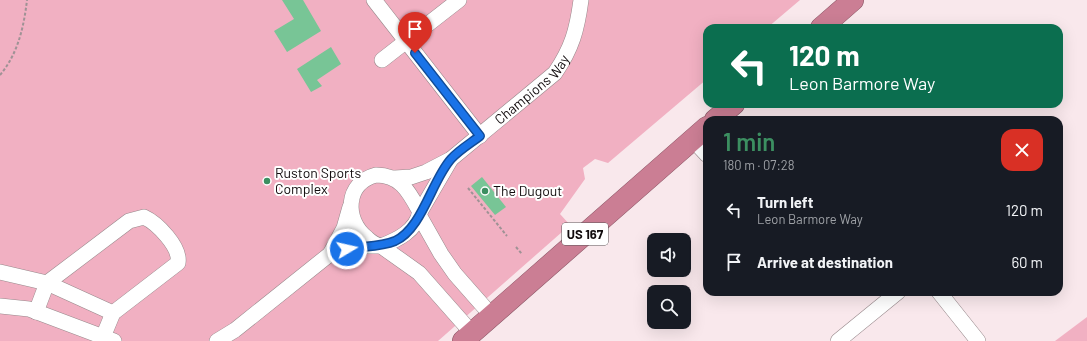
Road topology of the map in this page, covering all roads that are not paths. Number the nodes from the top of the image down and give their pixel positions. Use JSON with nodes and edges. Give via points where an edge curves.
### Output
{"nodes":[{"id":1,"x":374,"y":0,"type":"edge"},
{"id":2,"x":459,"y":0,"type":"edge"},
{"id":3,"x":581,"y":0,"type":"edge"},
{"id":4,"x":853,"y":0,"type":"edge"},
{"id":5,"x":826,"y":24,"type":"edge"},
{"id":6,"x":406,"y":41,"type":"junction"},
{"id":7,"x":382,"y":60,"type":"dead end"},
{"id":8,"x":730,"y":108,"type":"edge"},
{"id":9,"x":720,"y":116,"type":"edge"},
{"id":10,"x":700,"y":134,"type":"edge"},
{"id":11,"x":480,"y":136,"type":"junction"},
{"id":12,"x":451,"y":159,"type":"junction"},
{"id":13,"x":396,"y":178,"type":"junction"},
{"id":14,"x":350,"y":206,"type":"junction"},
{"id":15,"x":420,"y":214,"type":"junction"},
{"id":16,"x":379,"y":246,"type":"junction"},
{"id":17,"x":330,"y":254,"type":"junction"},
{"id":18,"x":0,"y":272,"type":"edge"},
{"id":19,"x":47,"y":283,"type":"junction"},
{"id":20,"x":893,"y":296,"type":"edge"},
{"id":21,"x":943,"y":296,"type":"edge"},
{"id":22,"x":0,"y":306,"type":"edge"},
{"id":23,"x":36,"y":312,"type":"junction"},
{"id":24,"x":113,"y":313,"type":"junction"},
{"id":25,"x":492,"y":316,"type":"junction"},
{"id":26,"x":468,"y":337,"type":"edge"},
{"id":27,"x":108,"y":339,"type":"edge"},
{"id":28,"x":217,"y":341,"type":"edge"},
{"id":29,"x":838,"y":341,"type":"edge"},
{"id":30,"x":978,"y":341,"type":"edge"}],
"edges":[{"from":1,"to":6,"type":"street"},
{"from":2,"to":6,"type":"street"},
{"from":3,"to":11,"type":"street","name":"Champions Way","via":[[574,38],[556,73]]},
{"from":4,"to":5,"type":"highway"},
{"from":6,"to":7,"type":"street"},
{"from":6,"to":11,"type":"street"},
{"from":8,"to":9,"type":"highway"},
{"from":10,"to":25,"type":"highway","number":"US 167"},
{"from":11,"to":12,"type":"street","name":"Champions Way"},
{"from":12,"to":13,"type":"street","name":"Champions Way","via":[[412,177]]},
{"from":12,"to":15,"type":"street","name":"Champions Way"},
{"from":13,"to":14,"type":"street","name":"Champions Way","via":[[376,175],[364,180],[354,192]]},
{"from":13,"to":15,"type":"street","via":[[406,188]]},
{"from":14,"to":16,"type":"street","via":[[357,228]]},
{"from":14,"to":17,"type":"street","name":"Champions Way","via":[[344,228]]},
{"from":15,"to":16,"type":"street","name":"Champions Way","via":[[404,235]]},
{"from":15,"to":25,"type":"street","via":[[441,254],[455,274]]},
{"from":16,"to":17,"type":"street","name":"Champions Way","via":[[360,246]]},
{"from":16,"to":26,"type":"street","via":[[419,273]]},
{"from":17,"to":28,"type":"street","name":"Champions Way","via":[[235,330]]},
{"from":18,"to":19,"type":"street"},
{"from":19,"to":23,"type":"street"},
{"from":19,"to":24,"type":"street"},
{"from":19,"to":24,"type":"street","via":[[128,221],[144,217],[157,225],[178,252],[178,263]]},
{"from":20,"to":29,"type":"street"},
{"from":21,"to":30,"type":"street"},
{"from":22,"to":23,"type":"street"},
{"from":23,"to":27,"type":"street"},
{"from":24,"to":27,"type":"street"},
{"from":25,"to":26,"type":"highway","number":"US 167"}]}
